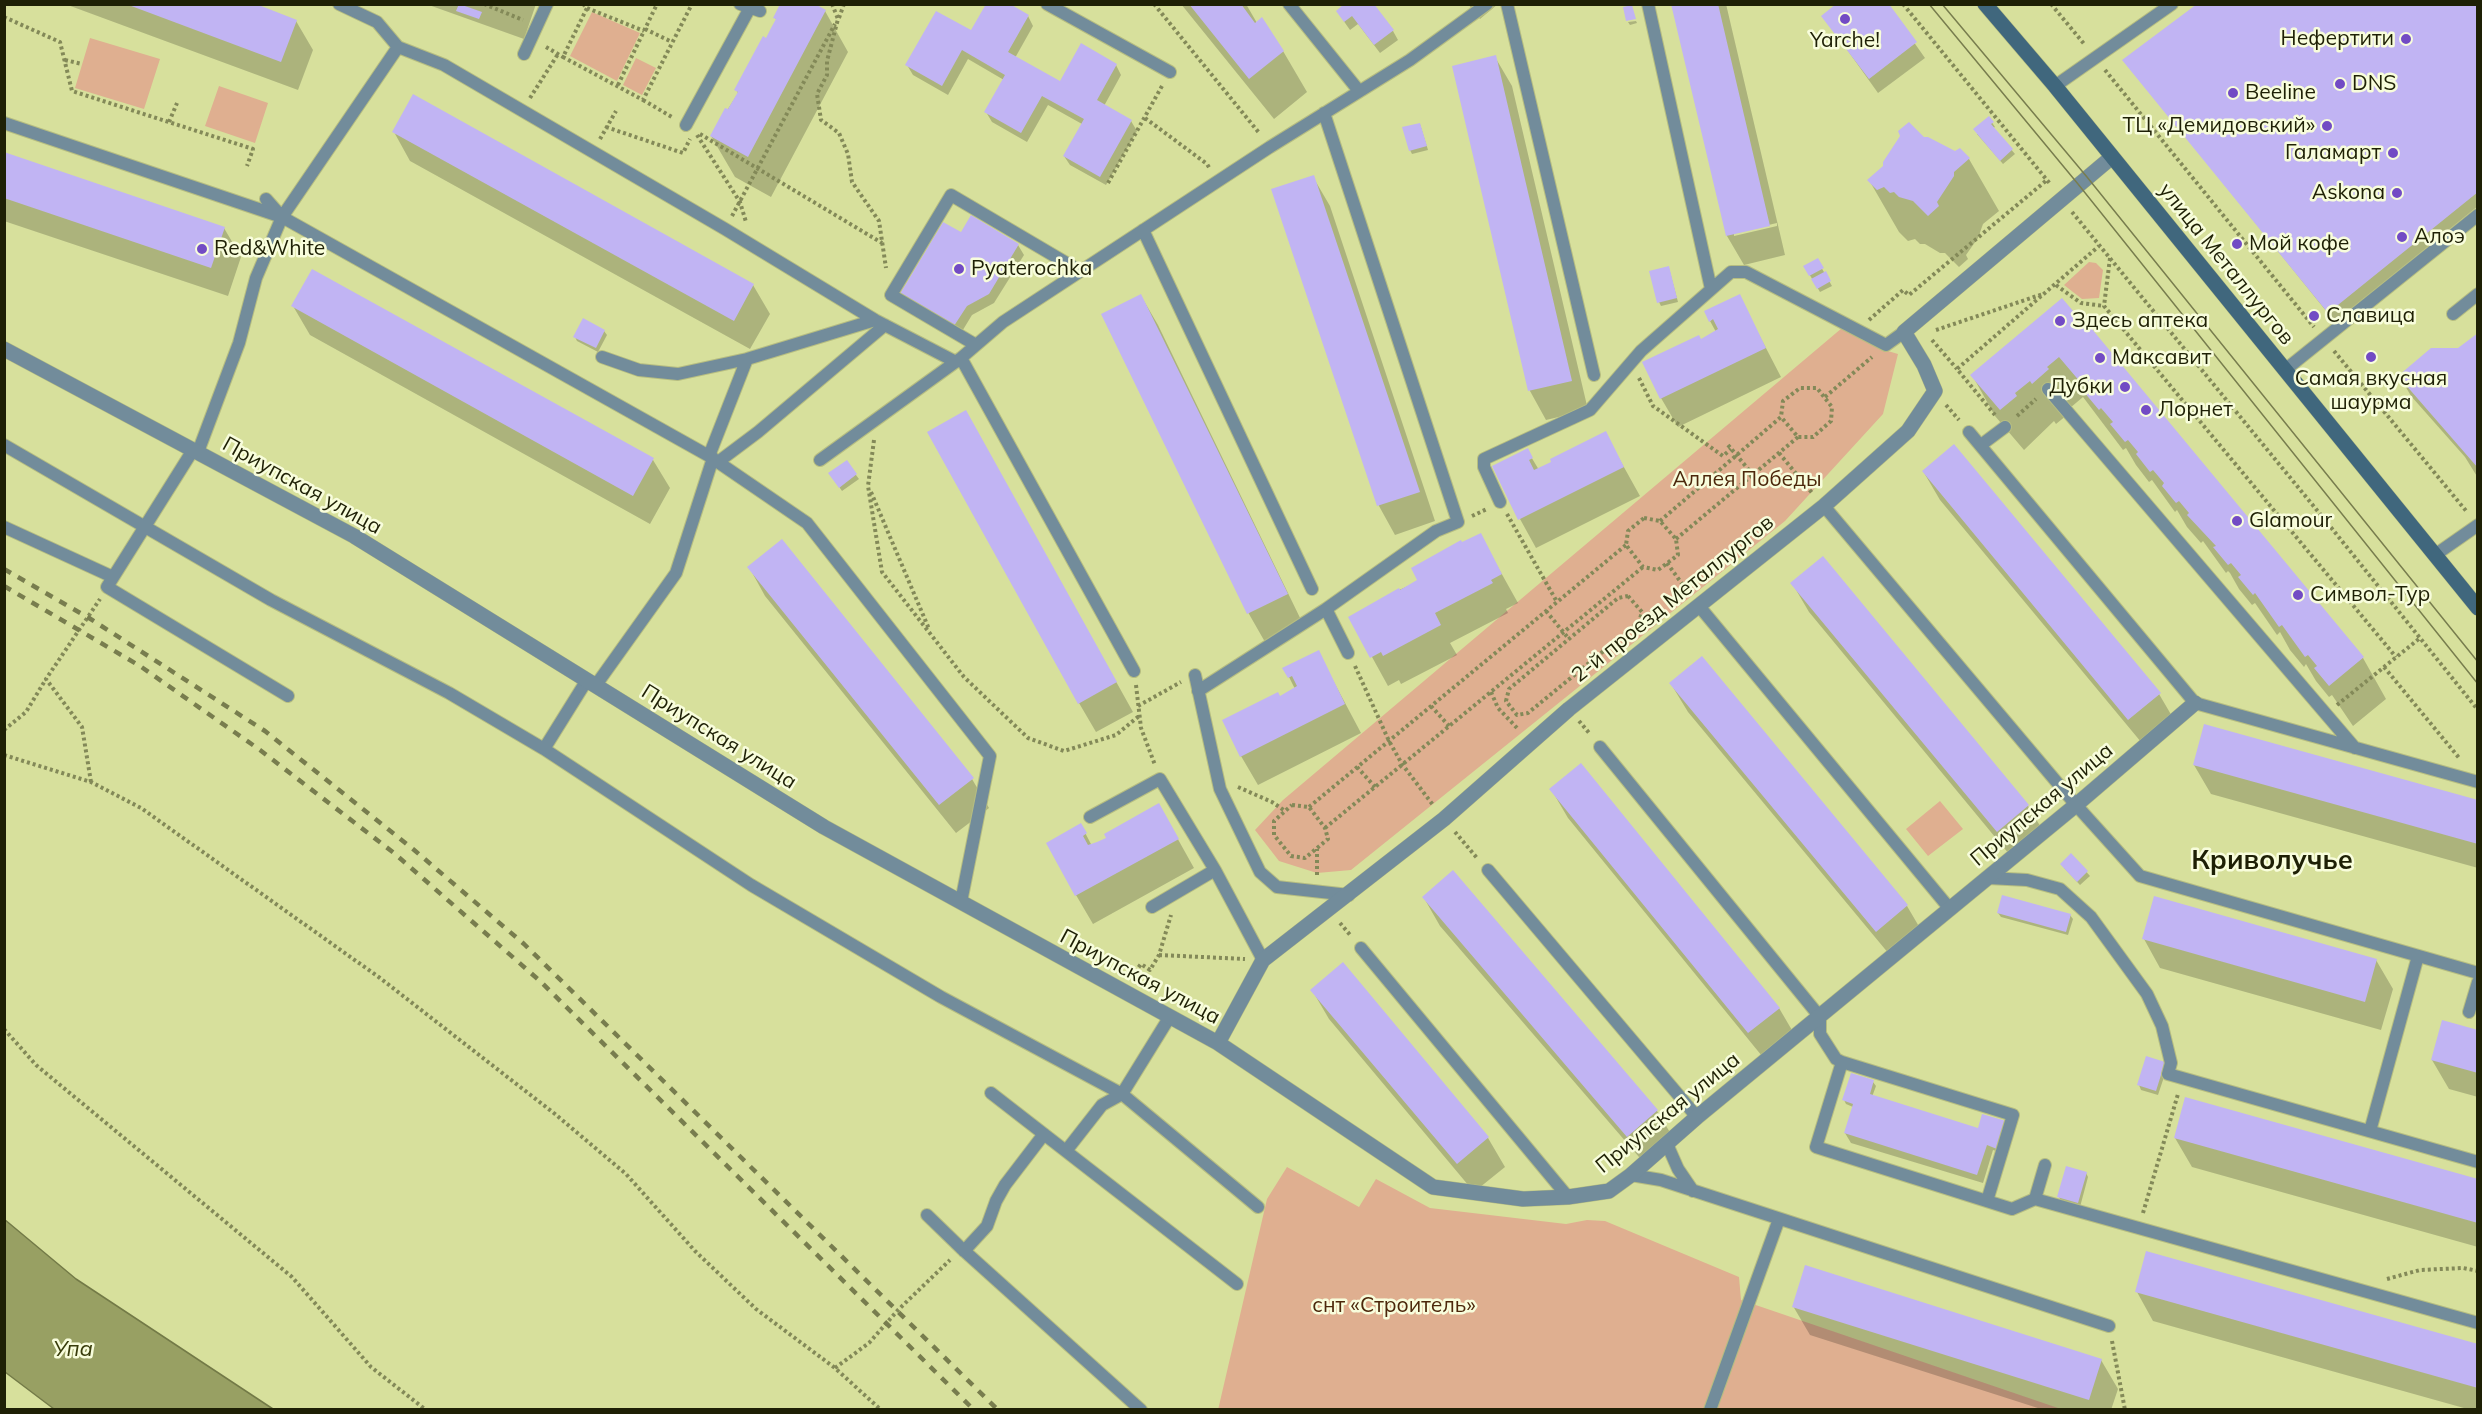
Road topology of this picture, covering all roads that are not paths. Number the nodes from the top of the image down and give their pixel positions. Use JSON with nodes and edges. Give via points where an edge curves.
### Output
{"nodes":[{"id":1,"x":339,"y":4,"type":"edge"},
{"id":2,"x":547,"y":4,"type":"edge"},
{"id":3,"x":1047,"y":4,"type":"edge"},
{"id":4,"x":1290,"y":4,"type":"edge"},
{"id":5,"x":1487,"y":4,"type":"edge"},
{"id":6,"x":1507,"y":4,"type":"edge"},
{"id":7,"x":1648,"y":4,"type":"edge"},
{"id":8,"x":1984,"y":4,"type":"edge"},
{"id":9,"x":2172,"y":4,"type":"edge"},
{"id":10,"x":751,"y":7,"type":"edge"},
{"id":11,"x":398,"y":47,"type":"junction"},
{"id":12,"x":525,"y":54,"type":"dead end"},
{"id":13,"x":1170,"y":72,"type":"road end"},
{"id":14,"x":2055,"y":86,"type":"junction"},
{"id":15,"x":1359,"y":91,"type":"junction"},
{"id":16,"x":1324,"y":113,"type":"junction"},
{"id":17,"x":4,"y":123,"type":"edge"},
{"id":18,"x":686,"y":126,"type":"road end"},
{"id":19,"x":2112,"y":157,"type":"junction"},
{"id":20,"x":266,"y":199,"type":"dead end"},
{"id":21,"x":2478,"y":215,"type":"edge"},
{"id":22,"x":282,"y":217,"type":"junction"},
{"id":23,"x":1143,"y":230,"type":"junction"},
{"id":24,"x":1080,"y":271,"type":"junction"},
{"id":25,"x":1711,"y":289,"type":"junction"},
{"id":26,"x":2478,"y":294,"type":"edge"},
{"id":27,"x":2453,"y":315,"type":"dead end"},
{"id":28,"x":880,"y":322,"type":"junction"},
{"id":29,"x":1904,"y":332,"type":"junction"},
{"id":30,"x":976,"y":345,"type":"junction"},
{"id":31,"x":4,"y":349,"type":"edge"},
{"id":32,"x":602,"y":357,"type":"dead end"},
{"id":33,"x":747,"y":359,"type":"junction"},
{"id":34,"x":958,"y":360,"type":"junction"},
{"id":35,"x":2285,"y":370,"type":"junction"},
{"id":36,"x":1594,"y":375,"type":"dead end"},
{"id":37,"x":2048,"y":389,"type":"road end"},
{"id":38,"x":2005,"y":427,"type":"road end"},
{"id":39,"x":1969,"y":432,"type":"road end"},
{"id":40,"x":4,"y":445,"type":"edge"},
{"id":41,"x":1981,"y":445,"type":"junction"},
{"id":42,"x":196,"y":451,"type":"junction"},
{"id":43,"x":713,"y":459,"type":"junction"},
{"id":44,"x":820,"y":460,"type":"dead end"},
{"id":45,"x":1500,"y":502,"type":"road end"},
{"id":46,"x":1824,"y":506,"type":"junction"},
{"id":47,"x":2478,"y":525,"type":"edge"},
{"id":48,"x":4,"y":527,"type":"edge"},
{"id":49,"x":145,"y":529,"type":"junction"},
{"id":50,"x":2435,"y":555,"type":"junction"},
{"id":51,"x":110,"y":582,"type":"junction"},
{"id":52,"x":1312,"y":588,"type":"dead end"},
{"id":53,"x":1698,"y":606,"type":"junction"},
{"id":54,"x":2478,"y":608,"type":"edge"},
{"id":55,"x":1326,"y":609,"type":"junction"},
{"id":56,"x":1348,"y":653,"type":"road end"},
{"id":57,"x":1134,"y":670,"type":"road end"},
{"id":58,"x":1195,"y":675,"type":"road end"},
{"id":59,"x":591,"y":683,"type":"junction"},
{"id":60,"x":1198,"y":691,"type":"junction"},
{"id":61,"x":288,"y":696,"type":"dead end"},
{"id":62,"x":2195,"y":703,"type":"junction"},
{"id":63,"x":1600,"y":747,"type":"road end"},
{"id":64,"x":2355,"y":748,"type":"junction"},
{"id":65,"x":544,"y":749,"type":"junction"},
{"id":66,"x":2478,"y":782,"type":"edge"},
{"id":67,"x":2076,"y":806,"type":"junction"},
{"id":68,"x":1090,"y":817,"type":"dead end"},
{"id":69,"x":1215,"y":870,"type":"junction"},
{"id":70,"x":1488,"y":870,"type":"road end"},
{"id":71,"x":1988,"y":878,"type":"junction"},
{"id":72,"x":1349,"y":895,"type":"junction"},
{"id":73,"x":961,"y":902,"type":"junction"},
{"id":74,"x":1152,"y":907,"type":"dead end"},
{"id":75,"x":1950,"y":909,"type":"junction"},
{"id":76,"x":1361,"y":948,"type":"road end"},
{"id":77,"x":2418,"y":956,"type":"junction"},
{"id":78,"x":1263,"y":960,"type":"junction"},
{"id":79,"x":2478,"y":973,"type":"edge"},
{"id":80,"x":2478,"y":982,"type":"edge"},
{"id":81,"x":2469,"y":1012,"type":"dead end"},
{"id":82,"x":1820,"y":1017,"type":"junction"},
{"id":83,"x":1169,"y":1018,"type":"junction"},
{"id":84,"x":1218,"y":1043,"type":"junction"},
{"id":85,"x":1842,"y":1062,"type":"junction"},
{"id":86,"x":991,"y":1093,"type":"dead end"},
{"id":87,"x":1122,"y":1094,"type":"junction"},
{"id":88,"x":1697,"y":1117,"type":"junction"},
{"id":89,"x":2370,"y":1131,"type":"junction"},
{"id":90,"x":1044,"y":1134,"type":"junction"},
{"id":91,"x":1667,"y":1144,"type":"junction"},
{"id":92,"x":1066,"y":1151,"type":"junction"},
{"id":93,"x":2478,"y":1162,"type":"edge"},
{"id":94,"x":2045,"y":1165,"type":"dead end"},
{"id":95,"x":1631,"y":1175,"type":"junction"},
{"id":96,"x":1693,"y":1191,"type":"junction"},
{"id":97,"x":1568,"y":1197,"type":"junction"},
{"id":98,"x":2035,"y":1199,"type":"junction"},
{"id":99,"x":1987,"y":1201,"type":"junction"},
{"id":100,"x":1258,"y":1207,"type":"dead end"},
{"id":101,"x":927,"y":1215,"type":"dead end"},
{"id":102,"x":1779,"y":1219,"type":"junction"},
{"id":103,"x":962,"y":1250,"type":"junction"},
{"id":104,"x":1237,"y":1284,"type":"dead end"},
{"id":105,"x":2478,"y":1323,"type":"edge"},
{"id":106,"x":2109,"y":1326,"type":"road end"},
{"id":107,"x":1141,"y":1410,"type":"edge"},
{"id":108,"x":1710,"y":1410,"type":"edge"}],
"edges":[{"from":1,"to":11,"type":"lane","via":[[377,22]]},
{"from":2,"to":12,"type":"lane"},
{"from":3,"to":13,"type":"lane"},
{"from":4,"to":15,"type":"lane"},
{"from":5,"to":15,"type":"lane","via":[[1410,60]]},
{"from":6,"to":36,"type":"lane"},
{"from":7,"to":25,"type":"lane"},
{"from":8,"to":14,"type":"main road","name":"улица Металлургов"},
{"from":9,"to":14,"type":"lane"},
{"from":10,"to":18,"type":"lane"},
{"from":11,"to":22,"type":"lane"},
{"from":11,"to":28,"type":"lane","via":[[444,65]]},
{"from":14,"to":19,"type":"main road","name":"улица Металлургов"},
{"from":15,"to":16,"type":"lane"},
{"from":16,"to":23,"type":"lane"},
{"from":16,"to":55,"type":"lane","via":[[1458,522],[1436,531]]},
{"from":17,"to":22,"type":"lane"},
{"from":19,"to":29,"type":"street"},
{"from":19,"to":35,"type":"main road","name":"улица Металлургов"},
{"from":20,"to":22,"type":"lane"},
{"from":21,"to":35,"type":"lane"},
{"from":22,"to":42,"type":"lane","via":[[256,278],[238,343]]},
{"from":22,"to":43,"type":"lane"},
{"from":23,"to":24,"type":"lane"},
{"from":23,"to":52,"type":"lane"},
{"from":24,"to":30,"type":"lane","via":[[1003,322]]},
{"from":24,"to":30,"type":"lane","via":[[951,195],[891,296]]},
{"from":25,"to":29,"type":"lane","via":[[1731,272],[1746,272],[1886,345]]},
{"from":25,"to":45,"type":"lane","via":[[1641,351],[1590,410],[1484,459]]},
{"from":26,"to":27,"type":"lane"},
{"from":28,"to":33,"type":"lane"},
{"from":28,"to":34,"type":"lane"},
{"from":28,"to":43,"type":"lane","via":[[758,432]]},
{"from":29,"to":46,"type":"street","name":"2-й проезд Металлургов","via":[[1935,391],[1908,431]]},
{"from":30,"to":34,"type":"lane"},
{"from":31,"to":42,"type":"street","name":"Приупская улица"},
{"from":32,"to":33,"type":"lane","via":[[639,370],[678,374]]},
{"from":33,"to":43,"type":"lane"},
{"from":34,"to":44,"type":"lane"},
{"from":34,"to":57,"type":"lane"},
{"from":35,"to":50,"type":"main road","name":"улица Металлургов"},
{"from":37,"to":64,"type":"lane"},
{"from":38,"to":41,"type":"lane"},
{"from":39,"to":41,"type":"lane"},
{"from":40,"to":49,"type":"lane"},
{"from":41,"to":62,"type":"lane"},
{"from":42,"to":49,"type":"lane"},
{"from":42,"to":59,"type":"street","name":"Приупская улица","via":[[354,536]]},
{"from":43,"to":59,"type":"lane","via":[[676,573]]},
{"from":43,"to":73,"type":"lane","via":[[807,523],[990,756]]},
{"from":46,"to":53,"type":"street","name":"2-й проезд Металлургов"},
{"from":46,"to":67,"type":"lane"},
{"from":47,"to":50,"type":"lane"},
{"from":48,"to":51,"type":"lane"},
{"from":49,"to":51,"type":"lane"},
{"from":49,"to":65,"type":"lane","via":[[449,693]]},
{"from":50,"to":54,"type":"main road","name":"улица Металлургов"},
{"from":51,"to":61,"type":"lane"},
{"from":53,"to":72,"type":"street","name":"2-й проезд Металлургов"},
{"from":53,"to":75,"type":"lane"},
{"from":55,"to":56,"type":"lane"},
{"from":55,"to":60,"type":"lane"},
{"from":58,"to":60,"type":"lane"},
{"from":59,"to":65,"type":"lane"},
{"from":59,"to":73,"type":"street","name":"Приупская улица","via":[[824,827]]},
{"from":60,"to":72,"type":"lane","via":[[1220,789],[1260,872],[1277,887]]},
{"from":62,"to":64,"type":"lane"},
{"from":62,"to":67,"type":"street","name":"Приупская улица"},
{"from":63,"to":82,"type":"lane"},
{"from":64,"to":66,"type":"lane"},
{"from":65,"to":87,"type":"lane","via":[[751,885],[941,997]]},
{"from":67,"to":71,"type":"street","name":"Приупская улица"},
{"from":67,"to":77,"type":"lane","via":[[2140,876]]},
{"from":68,"to":69,"type":"lane","via":[[1160,779]]},
{"from":69,"to":74,"type":"lane"},
{"from":69,"to":78,"type":"lane"},
{"from":70,"to":88,"type":"lane"},
{"from":71,"to":75,"type":"street","name":"Приупская улица"},
{"from":71,"to":89,"type":"lane","via":[[2027,880],[2060,889],[2091,917],[2147,994],[2162,1026],[2171,1063],[2168,1074]]},
{"from":72,"to":78,"type":"street","name":"2-й проезд Металлургов"},
{"from":73,"to":83,"type":"street","name":"Приупская улица"},
{"from":75,"to":82,"type":"street","name":"Приупская улица"},
{"from":76,"to":97,"type":"lane"},
{"from":77,"to":79,"type":"lane"},
{"from":77,"to":89,"type":"lane"},
{"from":78,"to":84,"type":"street","name":"2-й проезд Металлургов"},
{"from":80,"to":81,"type":"lane"},
{"from":82,"to":85,"type":"lane","via":[[1820,1034]]},
{"from":82,"to":88,"type":"street","name":"Приупская улица"},
{"from":83,"to":84,"type":"street","name":"Приупская улица"},
{"from":83,"to":87,"type":"lane"},
{"from":84,"to":97,"type":"street","name":"Приупская улица","via":[[1433,1187],[1523,1199]]},
{"from":85,"to":99,"type":"lane","via":[[1816,1147]]},
{"from":85,"to":99,"type":"lane","via":[[2013,1114]]},
{"from":86,"to":90,"type":"lane"},
{"from":87,"to":92,"type":"lane","via":[[1102,1105]]},
{"from":87,"to":100,"type":"lane"},
{"from":88,"to":91,"type":"street","name":"Приупская улица"},
{"from":89,"to":93,"type":"lane"},
{"from":90,"to":92,"type":"lane"},
{"from":90,"to":103,"type":"lane","via":[[1005,1185],[987,1226]]},
{"from":91,"to":95,"type":"street","name":"Приупская улица"},
{"from":91,"to":96,"type":"lane"},
{"from":92,"to":104,"type":"lane"},
{"from":94,"to":98,"type":"lane"},
{"from":95,"to":96,"type":"lane"},
{"from":95,"to":97,"type":"street","name":"Приупская улица","via":[[1609,1191]]},
{"from":96,"to":102,"type":"lane"},
{"from":98,"to":99,"type":"lane","via":[[2012,1209]]},
{"from":98,"to":105,"type":"lane"},
{"from":101,"to":103,"type":"lane"},
{"from":102,"to":106,"type":"lane"},
{"from":102,"to":108,"type":"lane"},
{"from":103,"to":107,"type":"lane"}]}
